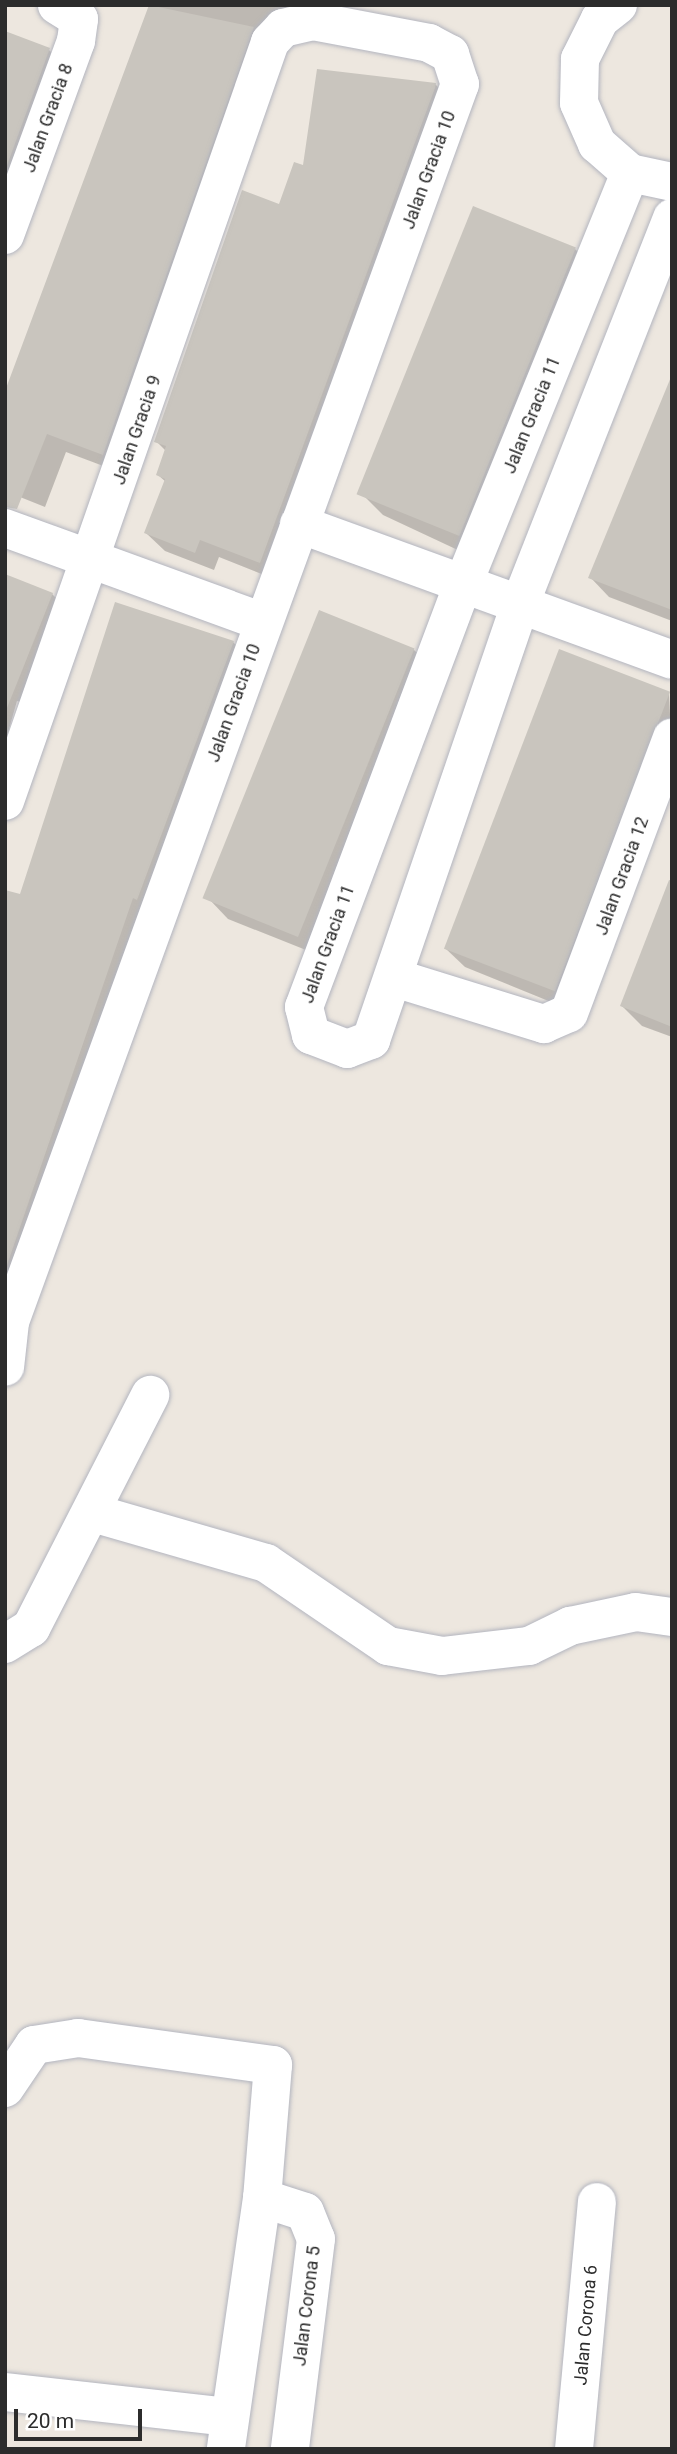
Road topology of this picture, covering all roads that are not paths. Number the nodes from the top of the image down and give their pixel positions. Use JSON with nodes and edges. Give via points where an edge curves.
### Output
{"nodes":[{"id":1,"x":57,"y":5,"type":"edge"},
{"id":2,"x":618,"y":5,"type":"edge"},
{"id":3,"x":460,"y":84,"type":"joint"},
{"id":4,"x":630,"y":173,"type":"junction"},
{"id":5,"x":672,"y":182,"type":"edge"},
{"id":6,"x":672,"y":218,"type":"edge"},
{"id":7,"x":5,"y":235,"type":"edge"},
{"id":8,"x":299,"y":524,"type":"junction"},
{"id":9,"x":5,"y":528,"type":"edge"},
{"id":10,"x":93,"y":560,"type":"junction"},
{"id":11,"x":463,"y":584,"type":"junction"},
{"id":12,"x":520,"y":604,"type":"junction"},
{"id":13,"x":263,"y":622,"type":"junction"},
{"id":14,"x":672,"y":660,"type":"edge"},
{"id":15,"x":672,"y":738,"type":"edge"},
{"id":16,"x":5,"y":801,"type":"edge"},
{"id":17,"x":395,"y":978,"type":"junction"},
{"id":18,"x":5,"y":1367,"type":"edge"},
{"id":19,"x":150,"y":1395,"type":"dead end"},
{"id":20,"x":93,"y":1513,"type":"junction"},
{"id":21,"x":672,"y":1616,"type":"edge"},
{"id":22,"x":5,"y":1644,"type":"edge"},
{"id":23,"x":5,"y":2088,"type":"edge"},
{"id":24,"x":262,"y":2198,"type":"junction"},
{"id":25,"x":597,"y":2202,"type":"dead end"},
{"id":26,"x":5,"y":2392,"type":"edge"},
{"id":27,"x":227,"y":2433,"type":"edge"},
{"id":28,"x":290,"y":2449,"type":"edge"},
{"id":29,"x":574,"y":2449,"type":"edge"}],
"edges":[{"from":1,"to":7,"type":"street","name":"Jalan Gracia 8","via":[[79,19],[76,41]]},
{"from":2,"to":4,"type":"street","via":[[600,19],[580,59],[579,103],[597,144]]},
{"from":3,"to":8,"type":"street","name":"Jalan Gracia 10"},
{"from":3,"to":10,"type":"street","name":"Jalan Gracia 9","via":[[450,54],[429,43],[313,21],[283,28],[264,57]]},
{"from":4,"to":5,"type":"street"},
{"from":4,"to":11,"type":"street","name":"Jalan Gracia 11"},
{"from":6,"to":12,"type":"street","name":"Jalan Gracia 11"},
{"from":8,"to":11,"type":"street"},
{"from":8,"to":13,"type":"street","name":"Jalan Gracia 10"},
{"from":9,"to":10,"type":"street"},
{"from":10,"to":13,"type":"street"},
{"from":10,"to":16,"type":"street","name":"Jalan Gracia 9"},
{"from":11,"to":12,"type":"street"},
{"from":11,"to":17,"type":"street","name":"Jalan Gracia 11","via":[[304,1007],[311,1035],[347,1049],[371,1040]]},
{"from":12,"to":14,"type":"street"},
{"from":12,"to":17,"type":"street","name":"Jalan Gracia 11"},
{"from":13,"to":18,"type":"street","name":"Jalan Gracia 10","via":[[10,1322]]},
{"from":15,"to":17,"type":"street","name":"Jalan Gracia 12","via":[[569,1013],[544,1024]]},
{"from":19,"to":20,"type":"street"},
{"from":20,"to":21,"type":"street","via":[[266,1563],[367,1635],[388,1646],[442,1656],[529,1646],[570,1626],[636,1612]]},
{"from":20,"to":22,"type":"street","via":[[31,1628]]},
{"from":23,"to":24,"type":"street","via":[[34,2045],[78,2039],[151,2044],[273,2065]]},
{"from":24,"to":27,"type":"street"},
{"from":24,"to":28,"type":"street","name":"Jalan Corona 5","via":[[305,2212],[316,2239]]},
{"from":25,"to":29,"type":"street","name":"Jalan Corona 6"},
{"from":26,"to":27,"type":"street"}]}
